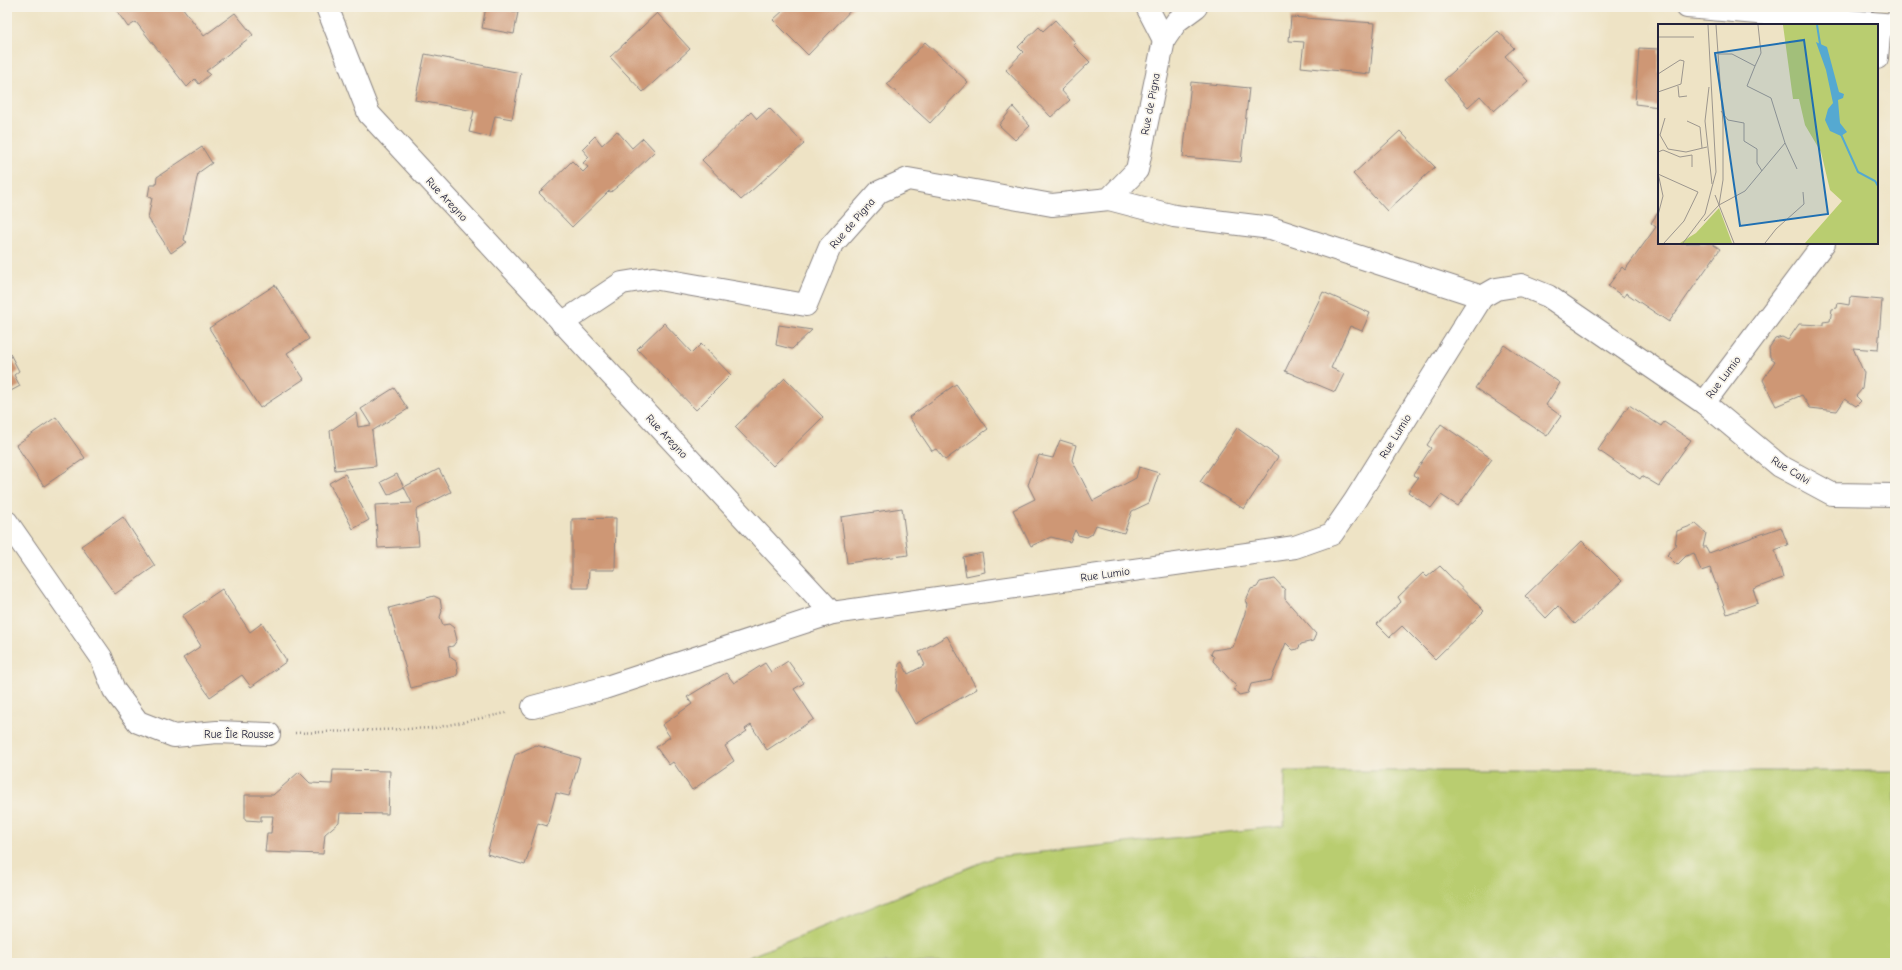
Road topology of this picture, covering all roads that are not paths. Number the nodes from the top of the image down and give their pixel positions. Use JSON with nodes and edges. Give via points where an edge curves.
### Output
{"nodes":[{"id":1,"x":327,"y":7,"type":"edge"},
{"id":2,"x":1147,"y":7,"type":"edge"},
{"id":3,"x":1196,"y":7,"type":"edge"},
{"id":4,"x":1687,"y":7,"type":"edge"},
{"id":5,"x":1877,"y":24,"type":"edge"},
{"id":6,"x":1878,"y":24,"type":"edge"},
{"id":7,"x":1888,"y":25,"type":"edge"},
{"id":8,"x":1164,"y":40,"type":"junction"},
{"id":9,"x":1878,"y":55,"type":"edge"},
{"id":10,"x":1109,"y":199,"type":"junction"},
{"id":11,"x":1823,"y":244,"type":"edge"},
{"id":12,"x":1482,"y":297,"type":"junction"},
{"id":13,"x":562,"y":323,"type":"junction"},
{"id":14,"x":1704,"y":403,"type":"junction"},
{"id":15,"x":1895,"y":495,"type":"edge"},
{"id":16,"x":7,"y":522,"type":"edge"},
{"id":17,"x":832,"y":613,"type":"junction"},
{"id":18,"x":533,"y":707,"type":"road end"},
{"id":19,"x":269,"y":734,"type":"road end"}],
"edges":[{"from":1,"to":13,"type":"street","name":"Rue Aregno","via":[[369,114]]},
{"from":2,"to":8,"type":"street"},
{"from":3,"to":8,"type":"street","name":"Rue de Pigna","via":[[1177,21]]},
{"from":4,"to":5,"type":"street"},
{"from":6,"to":7,"type":"street"},
{"from":7,"to":9,"type":"street"},
{"from":8,"to":10,"type":"street","name":"Rue de Pigna","via":[[1137,170]]},
{"from":10,"to":12,"type":"street","via":[[1174,216],[1271,228]]},
{"from":10,"to":13,"type":"street","name":"Rue de Pigna","via":[[1052,205],[908,179],[879,192],[830,247],[806,305],[653,278],[622,282]]},
{"from":11,"to":14,"type":"street","name":"Rue Lumio"},
{"from":12,"to":14,"type":"street","name":"Rue Lumio","via":[[1496,289],[1521,285],[1548,296]]},
{"from":12,"to":17,"type":"street","name":"Rue Lumio","via":[[1332,534],[1295,547]]},
{"from":13,"to":17,"type":"street","name":"Rue Aregno"},
{"from":14,"to":15,"type":"street","name":"Rue Calvi","via":[[1780,466],[1832,494]]},
{"from":16,"to":19,"type":"street","name":"Rue Île Rousse","via":[[100,657],[114,690],[138,722],[174,736],[217,732]]},
{"from":17,"to":18,"type":"street","via":[[604,688]]}]}
